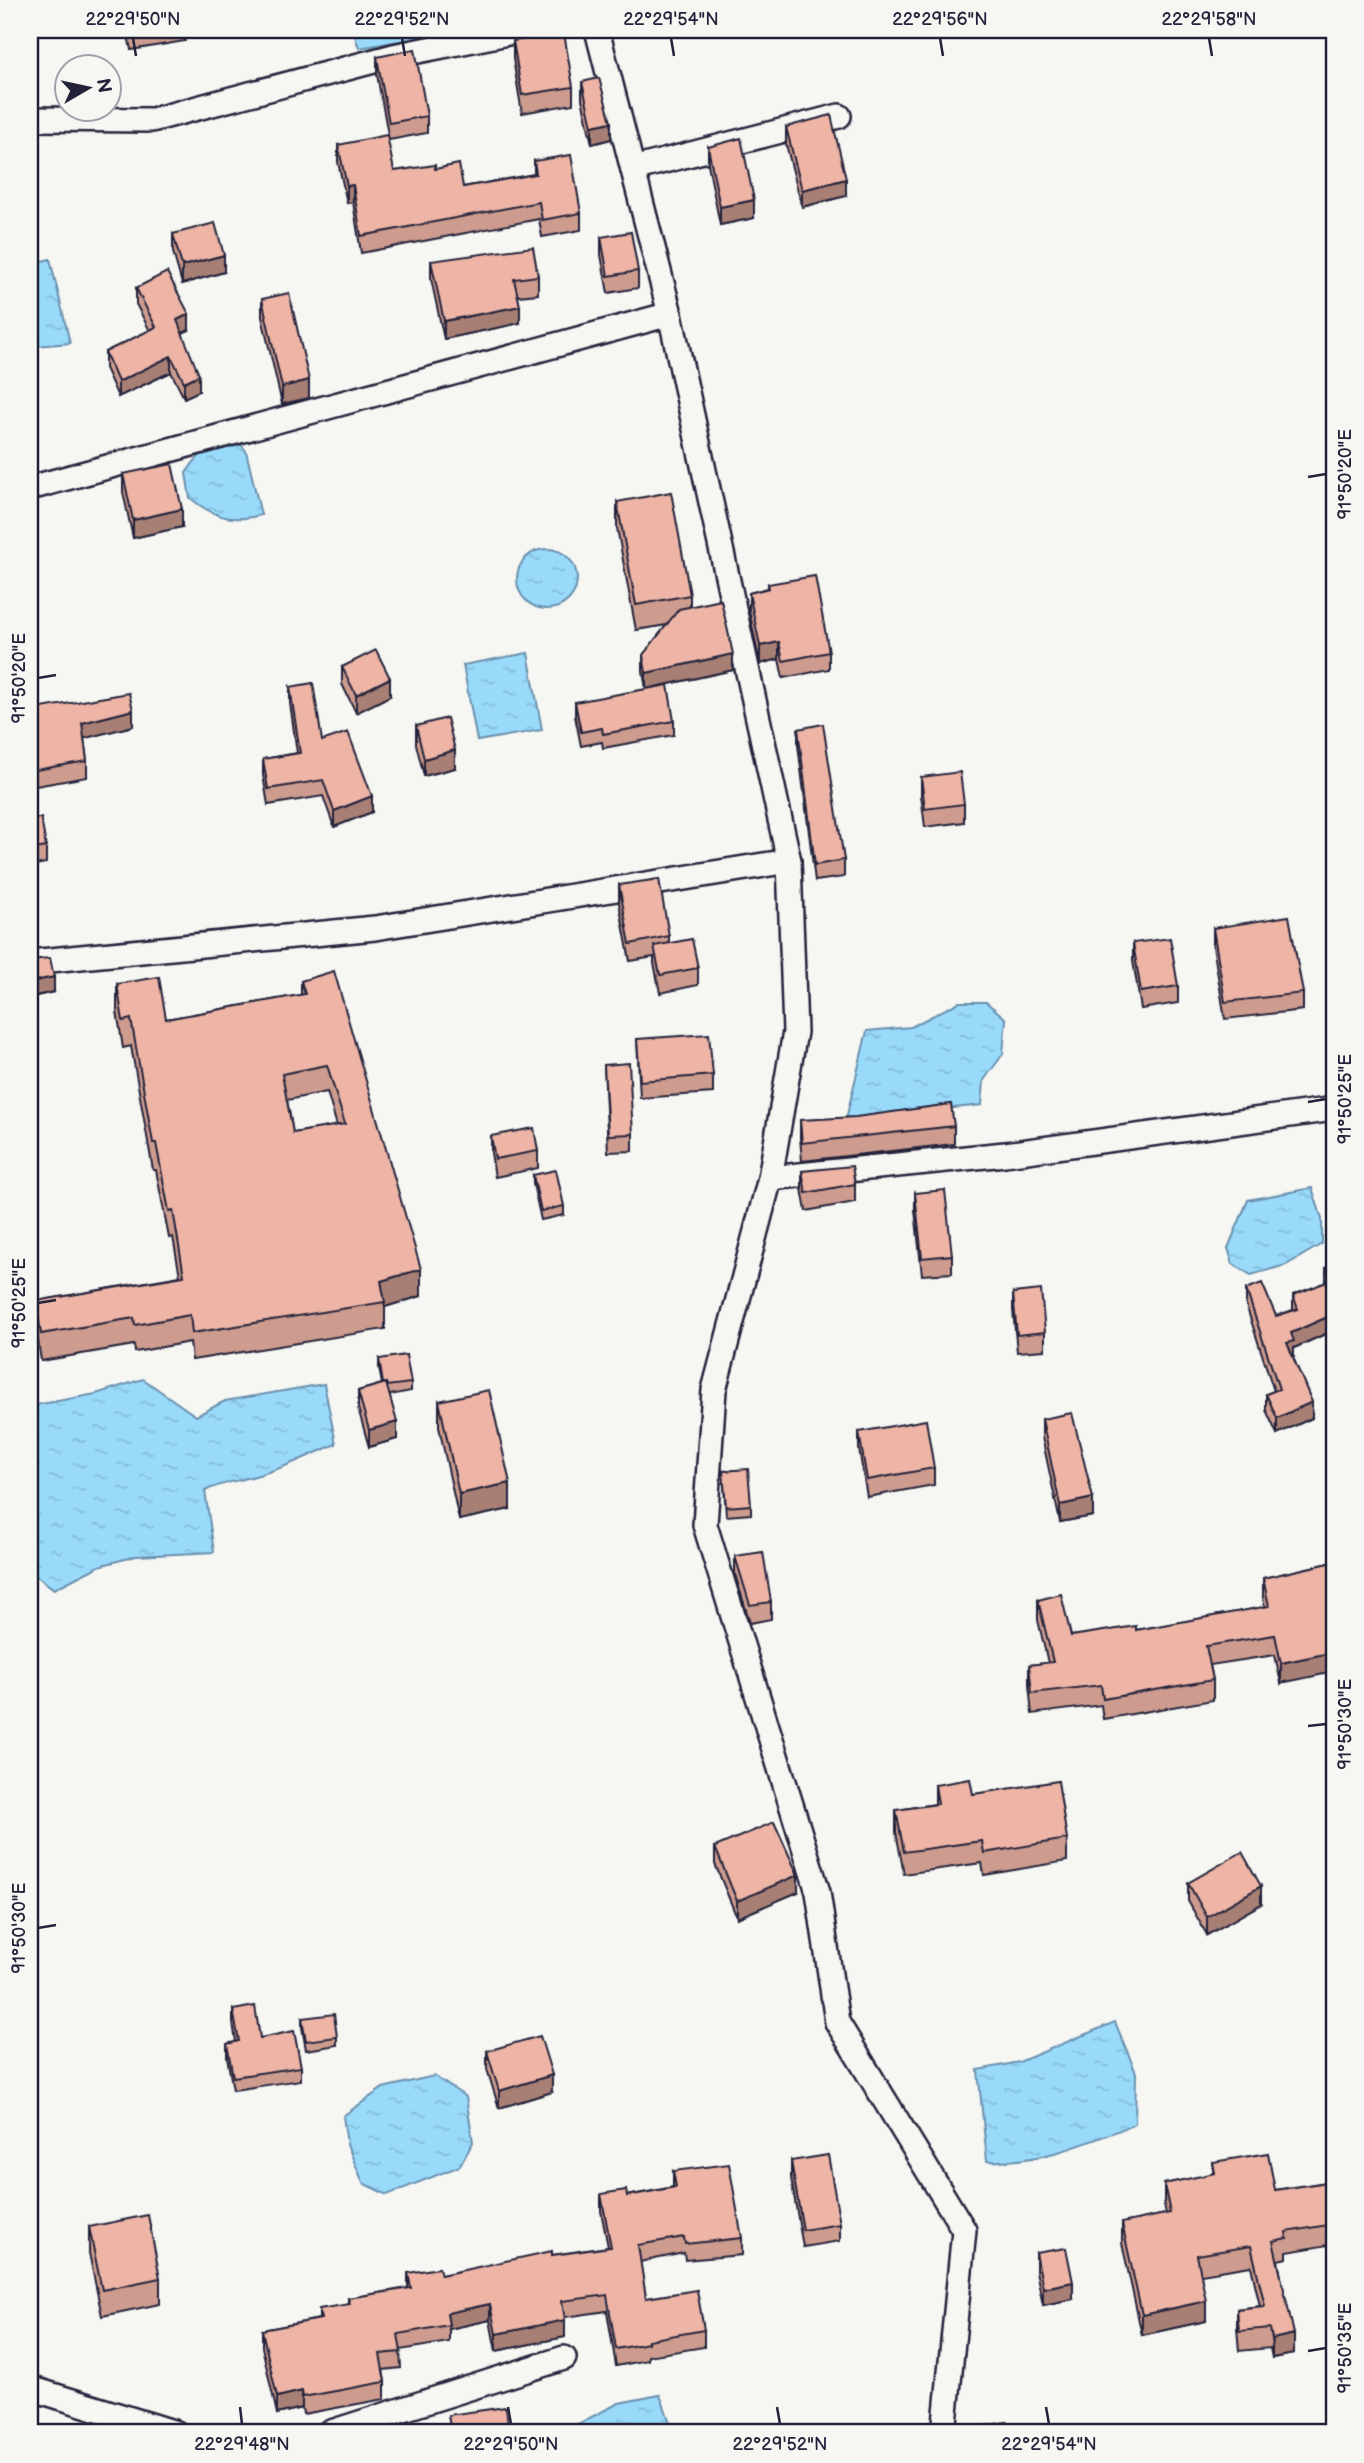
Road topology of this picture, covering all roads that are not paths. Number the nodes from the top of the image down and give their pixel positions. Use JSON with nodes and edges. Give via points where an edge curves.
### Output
{"nodes":[{"id":1,"x":523,"y":30,"type":"edge"},
{"id":2,"x":597,"y":30,"type":"edge"},
{"id":3,"x":839,"y":116,"type":"dead end"},
{"id":4,"x":30,"y":118,"type":"edge"},
{"id":5,"x":633,"y":169,"type":"junction"},
{"id":6,"x":670,"y":314,"type":"junction"},
{"id":7,"x":30,"y":488,"type":"edge"},
{"id":8,"x":789,"y":861,"type":"junction"},
{"id":9,"x":30,"y":962,"type":"edge"},
{"id":10,"x":1334,"y":1109,"type":"edge"},
{"id":11,"x":770,"y":1178,"type":"junction"},
{"id":12,"x":564,"y":2358,"type":"dead end"},
{"id":13,"x":30,"y":2388,"type":"edge"},
{"id":14,"x":176,"y":2433,"type":"edge"},
{"id":15,"x":328,"y":2433,"type":"edge"},
{"id":16,"x":944,"y":2433,"type":"edge"}],
"edges":[{"from":1,"to":4,"type":"street","via":[[393,56],[152,120]]},
{"from":2,"to":5,"type":"street"},
{"from":3,"to":5,"type":"street"},
{"from":5,"to":6,"type":"street"},
{"from":6,"to":7,"type":"street"},
{"from":6,"to":8,"type":"street"},
{"from":8,"to":9,"type":"street","via":[[375,928]]},
{"from":8,"to":11,"type":"street","via":[[795,1032]]},
{"from":10,"to":11,"type":"street","via":[[1004,1154]]},
{"from":11,"to":16,"type":"street","via":[[714,1390],[705,1525],[818,1892],[837,2022],[964,2230]]},
{"from":12,"to":15,"type":"street"},
{"from":13,"to":14,"type":"street"}]}
